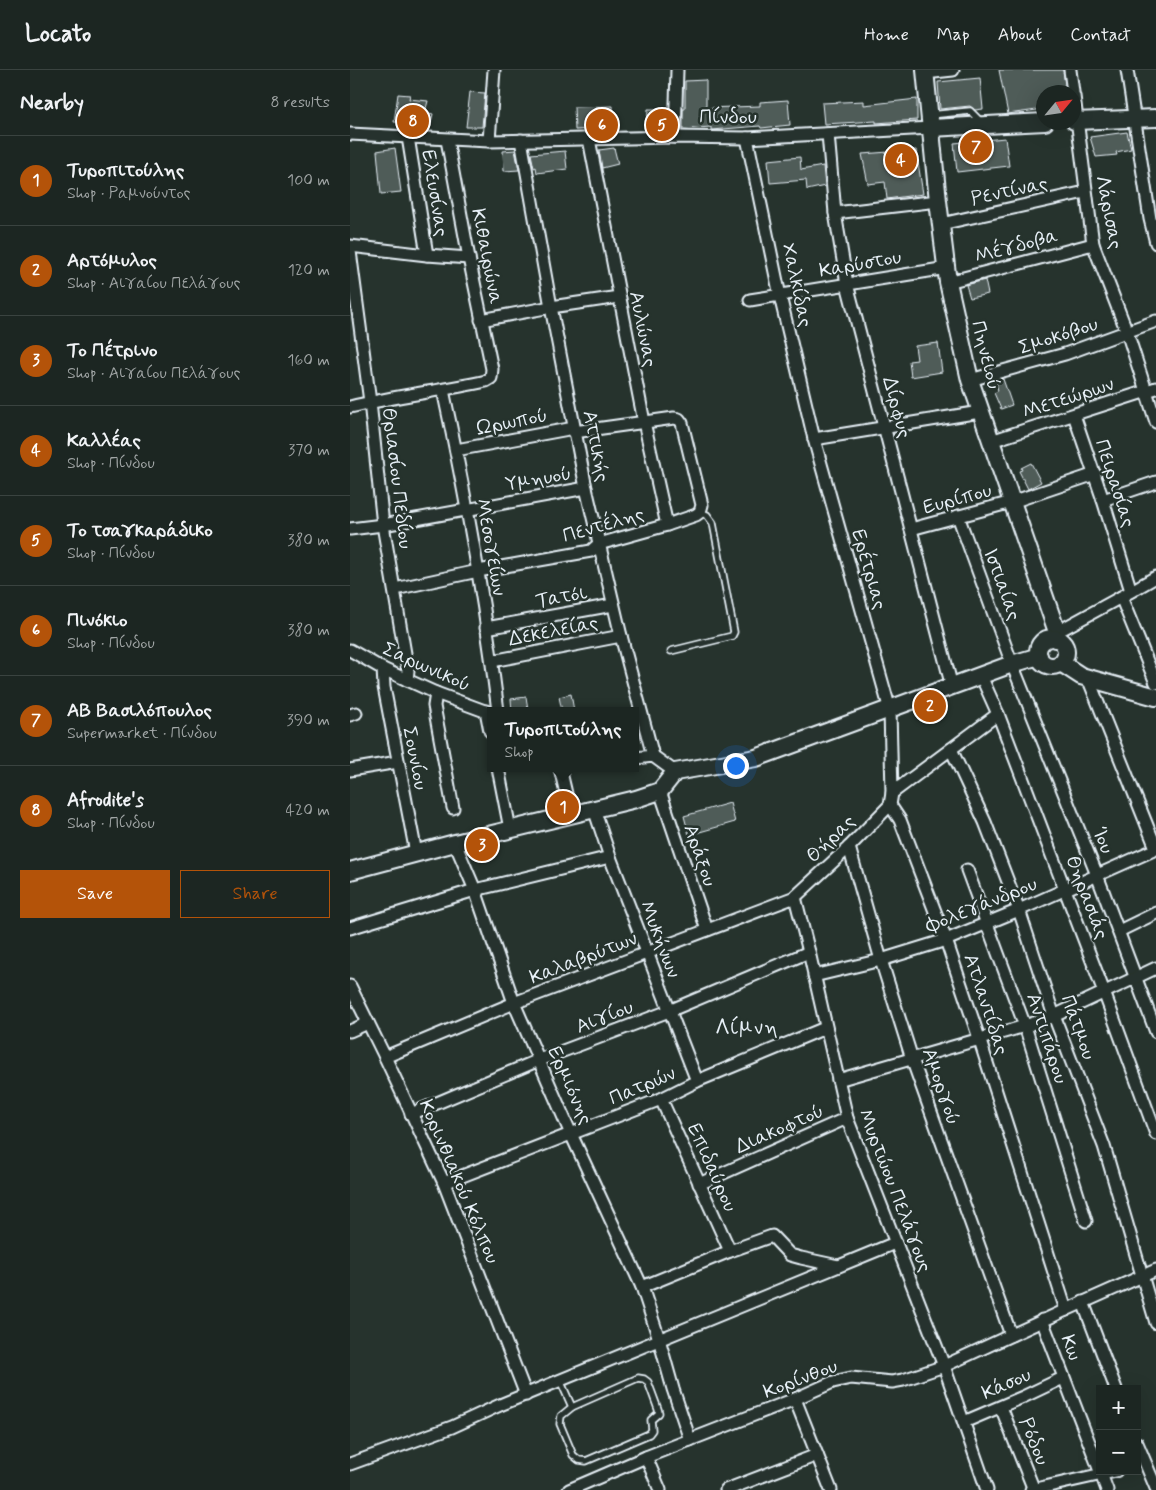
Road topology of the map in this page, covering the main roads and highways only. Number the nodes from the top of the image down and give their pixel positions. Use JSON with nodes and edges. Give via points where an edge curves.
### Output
{"nodes":[{"id":1,"x":925,"y":71,"type":"edge"},
{"id":2,"x":1156,"y":118,"type":"edge"},
{"id":3,"x":1081,"y":121,"type":"edge"},
{"id":4,"x":930,"y":122,"type":"junction"},
{"id":5,"x":1036,"y":123,"type":"edge"},
{"id":6,"x":1056,"y":635,"type":"junction"},
{"id":7,"x":1039,"y":656,"type":"junction"},
{"id":8,"x":1060,"y":663,"type":"junction"},
{"id":9,"x":1156,"y":697,"type":"edge"},
{"id":10,"x":350,"y":870,"type":"edge"}],
"edges":[{"from":1,"to":4,"type":"main road","name":"Πηνειού"},
{"from":2,"to":3,"type":"main road"},
{"from":4,"to":5,"type":"main road","name":"Πίνδου","via":[[984,126]]},
{"from":4,"to":6,"type":"main road","name":"Πηνειού","via":[[948,275],[970,380]]},
{"from":6,"to":7,"type":"main road","via":[[1042,642]]},
{"from":6,"to":8,"type":"main road","name":"Πηνειού","via":[[1066,651]]},
{"from":7,"to":8,"type":"main road","via":[[1050,666]]},
{"from":7,"to":10,"type":"main road","via":[[756,758],[675,772],[660,791]]},
{"from":8,"to":9,"type":"main road","via":[[1088,678]]}]}
